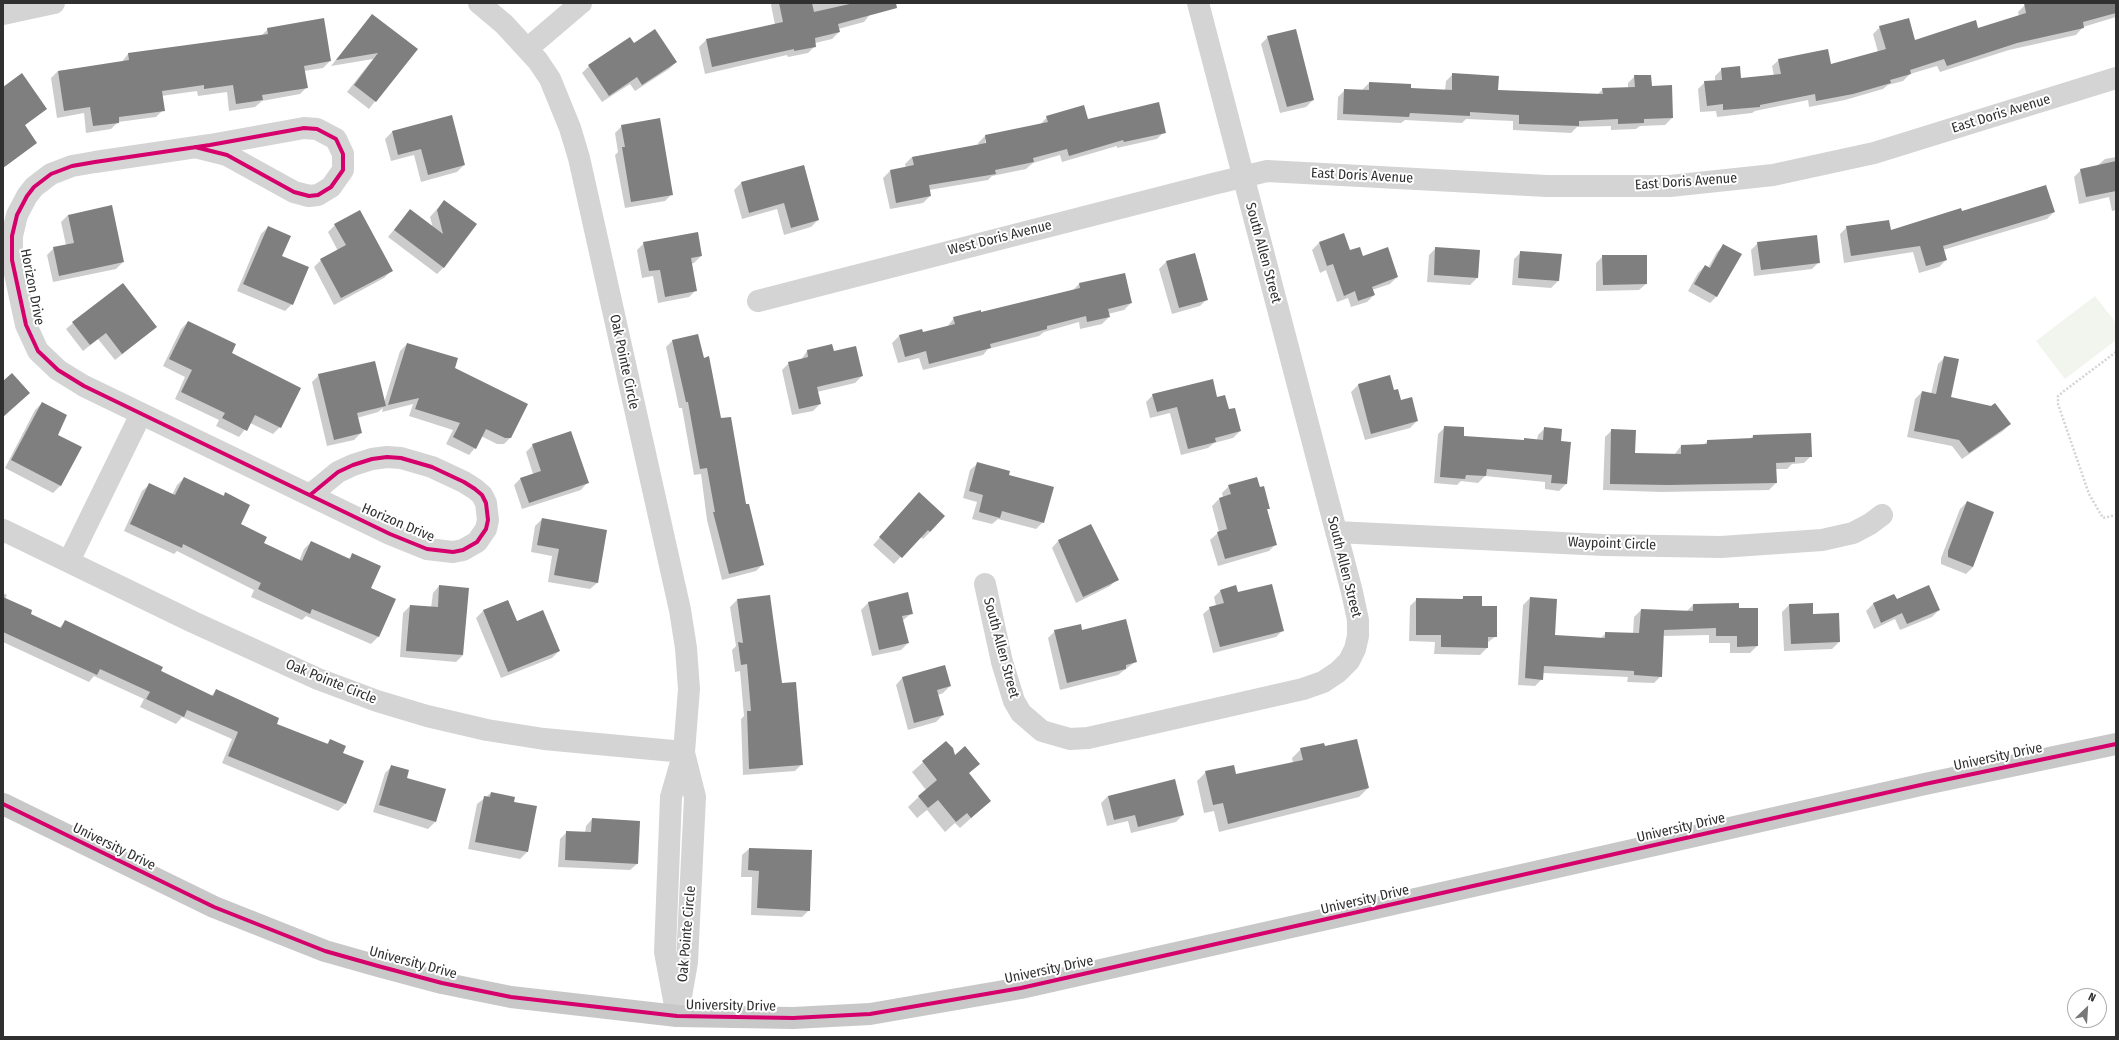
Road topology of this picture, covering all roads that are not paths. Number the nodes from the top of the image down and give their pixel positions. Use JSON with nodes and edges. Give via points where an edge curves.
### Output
{"nodes":[{"id":1,"x":54,"y":3,"type":"edge"},
{"id":2,"x":479,"y":3,"type":"edge"},
{"id":3,"x":581,"y":3,"type":"edge"},
{"id":4,"x":1198,"y":3,"type":"edge"},
{"id":5,"x":3,"y":14,"type":"edge"},
{"id":6,"x":527,"y":49,"type":"junction"},
{"id":7,"x":2116,"y":78,"type":"edge"},
{"id":8,"x":195,"y":147,"type":"junction"},
{"id":9,"x":1243,"y":176,"type":"junction"},
{"id":10,"x":758,"y":301,"type":"dead end"},
{"id":11,"x":141,"y":414,"type":"junction"},
{"id":12,"x":310,"y":495,"type":"junction"},
{"id":13,"x":1882,"y":515,"type":"dead end"},
{"id":14,"x":3,"y":530,"type":"edge"},
{"id":15,"x":1336,"y":532,"type":"junction"},
{"id":16,"x":69,"y":561,"type":"junction"},
{"id":17,"x":985,"y":584,"type":"dead end"},
{"id":18,"x":2116,"y":744,"type":"edge"},
{"id":19,"x":684,"y":752,"type":"junction"},
{"id":20,"x":3,"y":804,"type":"edge"},
{"id":21,"x":677,"y":1016,"type":"junction"}],
"edges":[{"from":1,"to":5,"type":"street"},
{"from":2,"to":6,"type":"street","name":"Oak Pointe Circle","via":[[504,24]]},
{"from":3,"to":6,"type":"street"},
{"from":4,"to":9,"type":"street","name":"South Allen Street"},
{"from":6,"to":19,"type":"street","name":"Oak Pointe Circle","via":[[550,79],[570,128],[591,211],[680,610],[689,689]]},
{"from":7,"to":9,"type":"street","name":"East Doris Avenue","via":[[1874,153],[1773,175],[1670,186],[1562,186],[1267,171]]},
{"from":8,"to":8,"type":"street","name":"Horizon Drive","via":[[227,155],[294,192],[309,196],[318,195],[332,187],[343,170],[340,146],[336,139],[317,129],[286,130]]},
{"from":8,"to":11,"type":"street","name":"Horizon Drive","via":[[72,166],[51,174],[27,196],[17,214],[12,236],[12,260],[26,325],[38,351],[67,376]]},
{"from":9,"to":10,"type":"street","name":"West Doris Avenue"},
{"from":9,"to":15,"type":"street","name":"South Allen Street"},
{"from":11,"to":12,"type":"street","name":"Horizon Drive"},
{"from":11,"to":16,"type":"street"},
{"from":12,"to":12,"type":"street","name":"Horizon Drive","via":[[338,472],[353,465],[372,459],[401,458],[432,466],[475,489],[486,503],[488,520],[486,529],[477,542],[463,550],[443,552],[427,549],[390,534]]},
{"from":13,"to":15,"type":"street","name":"Waypoint Circle","via":[[1853,533],[1822,540],[1721,547],[1604,545]]},
{"from":14,"to":16,"type":"street","name":"Oak Pointe Circle"},
{"from":15,"to":17,"type":"street","name":"South Allen Street","via":[[1358,625],[1355,649],[1349,661],[1338,672],[1323,682],[1303,689],[1088,738],[1070,739],[1042,731],[1021,713],[1014,701],[1002,662]]},
{"from":16,"to":19,"type":"street","name":"Oak Pointe Circle","via":[[318,679],[377,701],[487,730],[544,739]]},
{"from":18,"to":21,"type":"main road","name":"University Drive","via":[[1917,786],[1021,988],[870,1014],[793,1018]]},
{"from":19,"to":21,"type":"street","name":"Oak Pointe Circle","via":[[671,797],[665,952]]},
{"from":20,"to":21,"type":"main road","name":"University Drive","via":[[214,907],[325,950],[442,983],[511,997]]}]}
